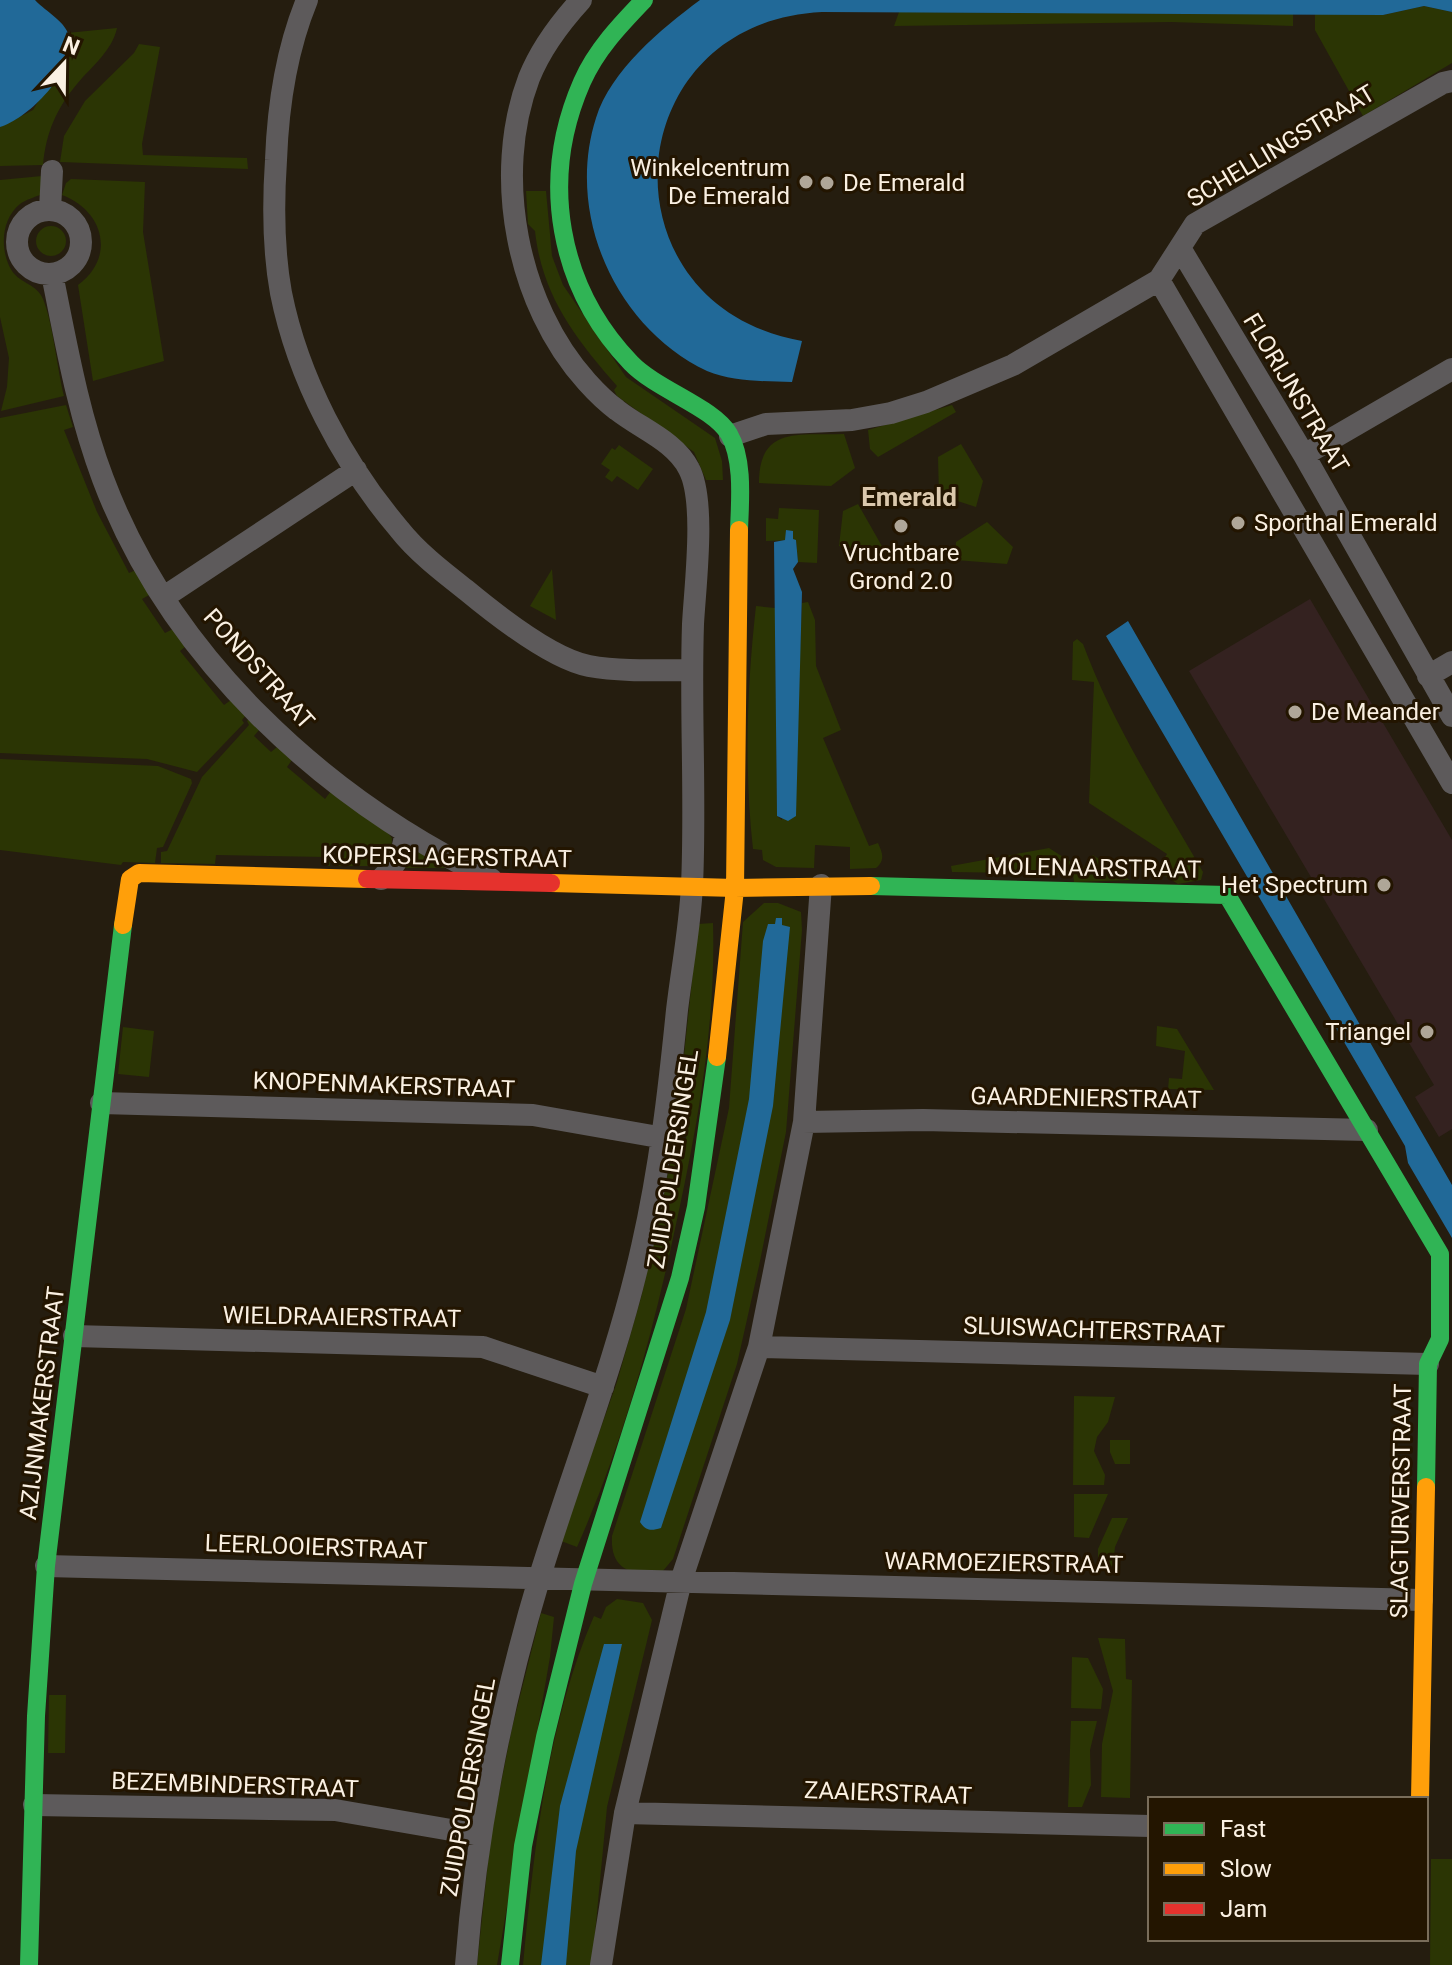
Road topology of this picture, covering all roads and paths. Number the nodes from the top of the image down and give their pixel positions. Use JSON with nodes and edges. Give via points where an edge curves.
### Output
{"nodes":[{"id":1,"x":307,"y":0,"type":"edge"},
{"id":2,"x":581,"y":0,"type":"edge"},
{"id":3,"x":644,"y":0,"type":"edge"},
{"id":4,"x":1452,"y":81,"type":"edge"},
{"id":5,"x":52,"y":171,"type":"dead end"},
{"id":6,"x":50,"y":210,"type":"junction"},
{"id":7,"x":1180,"y":248,"type":"junction"},
{"id":8,"x":52,"y":274,"type":"junction"},
{"id":9,"x":1159,"y":280,"type":"junction"},
{"id":10,"x":1452,"y":369,"type":"edge"},
{"id":11,"x":730,"y":436,"type":"junction"},
{"id":12,"x":1304,"y":455,"type":"junction"},
{"id":13,"x":356,"y":470,"type":"junction"},
{"id":14,"x":1366,"y":566,"type":"junction"},
{"id":15,"x":1335,"y":583,"type":"junction"},
{"id":16,"x":164,"y":597,"type":"junction"},
{"id":17,"x":1452,"y":662,"type":"edge"},
{"id":18,"x":692,"y":670,"type":"junction"},
{"id":19,"x":1428,"y":676,"type":"junction"},
{"id":20,"x":1452,"y":716,"type":"edge"},
{"id":21,"x":1452,"y":783,"type":"edge"},
{"id":22,"x":405,"y":834,"type":"junction"},
{"id":23,"x":158,"y":873,"type":"joint"},
{"id":24,"x":381,"y":879,"type":"junction"},
{"id":25,"x":495,"y":882,"type":"junction"},
{"id":26,"x":821,"y":885,"type":"junction"},
{"id":27,"x":692,"y":887,"type":"junction"},
{"id":28,"x":735,"y":888,"type":"junction"},
{"id":29,"x":101,"y":1103,"type":"junction"},
{"id":30,"x":804,"y":1122,"type":"junction"},
{"id":31,"x":1367,"y":1130,"type":"junction"},
{"id":32,"x":664,"y":1138,"type":"junction"},
{"id":33,"x":74,"y":1336,"type":"junction"},
{"id":34,"x":759,"y":1347,"type":"junction"},
{"id":35,"x":1428,"y":1364,"type":"junction"},
{"id":36,"x":603,"y":1387,"type":"junction"},
{"id":37,"x":46,"y":1566,"type":"junction"},
{"id":38,"x":539,"y":1579,"type":"junction"},
{"id":39,"x":584,"y":1581,"type":"junction"},
{"id":40,"x":681,"y":1581,"type":"junction"},
{"id":41,"x":1422,"y":1600,"type":"junction"},
{"id":42,"x":1420,"y":1797,"type":"edge"},
{"id":43,"x":34,"y":1805,"type":"junction"},
{"id":44,"x":625,"y":1813,"type":"junction"},
{"id":45,"x":1148,"y":1826,"type":"edge"},
{"id":46,"x":480,"y":1835,"type":"junction"},
{"id":47,"x":29,"y":1965,"type":"edge"},
{"id":48,"x":466,"y":1965,"type":"edge"},
{"id":49,"x":510,"y":1965,"type":"edge"},
{"id":50,"x":601,"y":1965,"type":"edge"}],
"edges":[{"from":1,"to":13,"type":"street","via":[[286,70],[277,128],[275,239],[281,293],[300,357],[324,416]]},
{"from":2,"to":18,"type":"street","name":"ZUIDPOLDERSINGEL","via":[[529,78],[517,124],[513,182],[519,246],[539,309],[567,358],[613,408],[667,444],[692,474],[697,514]]},
{"from":3,"to":11,"type":"street","via":[[607,38],[574,99],[565,128],[557,212],[579,288],[603,331],[631,363],[712,415]]},
{"from":4,"to":7,"type":"street","name":"SCHELLINGSTRAAT","via":[[1195,224]]},
{"from":5,"to":6,"type":"street"},
{"from":6,"to":8,"type":"street","via":[[68,216],[81,241],[70,267]]},
{"from":6,"to":8,"type":"street","via":[[39,211],[21,226],[17,249],[30,268]]},
{"from":7,"to":9,"type":"street","name":"SCHELLINGSTRAAT"},
{"from":7,"to":12,"type":"street","name":"FLORIJNSTRAAT"},
{"from":8,"to":16,"type":"street","name":"PONDSTRAAT","via":[[77,397],[104,482]]},
{"from":9,"to":11,"type":"street","via":[[1013,365],[926,402],[852,420],[766,424]]},
{"from":9,"to":15,"type":"street"},
{"from":10,"to":12,"type":"street"},
{"from":11,"to":28,"type":"street","name":"ZUIDPOLDERSINGEL","via":[[738,494]]},
{"from":12,"to":14,"type":"street","name":"FLORIJNSTRAAT"},
{"from":13,"to":16,"type":"street"},
{"from":13,"to":18,"type":"street","via":[[400,531],[498,618],[541,645],[587,666]]},
{"from":14,"to":15,"type":"street"},
{"from":14,"to":19,"type":"street","name":"FLORIJNSTRAAT"},
{"from":15,"to":21,"type":"street"},
{"from":16,"to":22,"type":"street","name":"PONDSTRAAT","via":[[219,671],[286,740]]},
{"from":17,"to":19,"type":"street"},
{"from":18,"to":27,"type":"street","name":"ZUIDPOLDERSINGEL"},
{"from":19,"to":20,"type":"street","name":"FLORIJNSTRAAT"},
{"from":22,"to":24,"type":"street","via":[[403,853]]},
{"from":22,"to":25,"type":"street","name":"PONDSTRAAT"},
{"from":23,"to":24,"type":"street","name":"KOPERSLAGERSTRAAT"},
{"from":23,"to":29,"type":"street","name":"AZIJNMAKERSTRAAT","via":[[130,879]]},
{"from":24,"to":25,"type":"street","name":"KOPERSLAGERSTRAAT"},
{"from":25,"to":27,"type":"street","name":"KOPERSLAGERSTRAAT"},
{"from":26,"to":28,"type":"street","name":"MOLENAARSTRAAT"},
{"from":26,"to":30,"type":"street"},
{"from":26,"to":31,"type":"street","name":"MOLENAARSTRAAT","via":[[1227,895]]},
{"from":27,"to":28,"type":"street","name":"KOPERSLAGERSTRAAT"},
{"from":27,"to":32,"type":"street","name":"ZUIDPOLDERSINGEL"},
{"from":28,"to":39,"type":"street","name":"ZUIDPOLDERSINGEL","via":[[692,1230],[662,1345]]},
{"from":29,"to":32,"type":"street","name":"KNOPENMAKERSTRAAT","via":[[533,1115]]},
{"from":29,"to":33,"type":"street","name":"AZIJNMAKERSTRAAT"},
{"from":30,"to":31,"type":"street","name":"GAARDENIERSTRAAT"},
{"from":30,"to":34,"type":"street"},
{"from":31,"to":35,"type":"street","name":"SLAGTURVERSTRAAT","via":[[1440,1254],[1440,1339]]},
{"from":32,"to":36,"type":"street","name":"ZUIDPOLDERSINGEL","via":[[641,1251]]},
{"from":33,"to":36,"type":"street","name":"WIELDRAAIERSTRAAT","via":[[483,1347]]},
{"from":33,"to":37,"type":"street","name":"AZIJNMAKERSTRAAT"},
{"from":34,"to":35,"type":"street","name":"SLUISWACHTERSTRAAT"},
{"from":34,"to":40,"type":"street"},
{"from":35,"to":41,"type":"street","name":"SLAGTURVERSTRAAT"},
{"from":36,"to":38,"type":"street","name":"ZUIDPOLDERSINGEL"},
{"from":37,"to":38,"type":"street","name":"LEERLOOIERSTRAAT"},
{"from":37,"to":43,"type":"street","name":"AZIJNMAKERSTRAAT"},
{"from":38,"to":39,"type":"street","name":"LEERLOOIERSTRAAT"},
{"from":38,"to":46,"type":"street","name":"ZUIDPOLDERSINGEL"},
{"from":39,"to":40,"type":"street","name":"WARMOEZIERSTRAAT"},
{"from":39,"to":49,"type":"street","name":"ZUIDPOLDERSINGEL","via":[[525,1832]]},
{"from":40,"to":41,"type":"street","name":"WARMOEZIERSTRAAT"},
{"from":40,"to":44,"type":"street"},
{"from":41,"to":42,"type":"street","name":"SLAGTURVERSTRAAT"},
{"from":43,"to":46,"type":"street","name":"BEZEMBINDERSTRAAT","via":[[335,1810]]},
{"from":43,"to":47,"type":"street","name":"AZIJNMAKERSTRAAT"},
{"from":44,"to":45,"type":"street","name":"ZAAIERSTRAAT"},
{"from":44,"to":50,"type":"street"},
{"from":46,"to":48,"type":"street","name":"ZUIDPOLDERSINGEL"}]}
